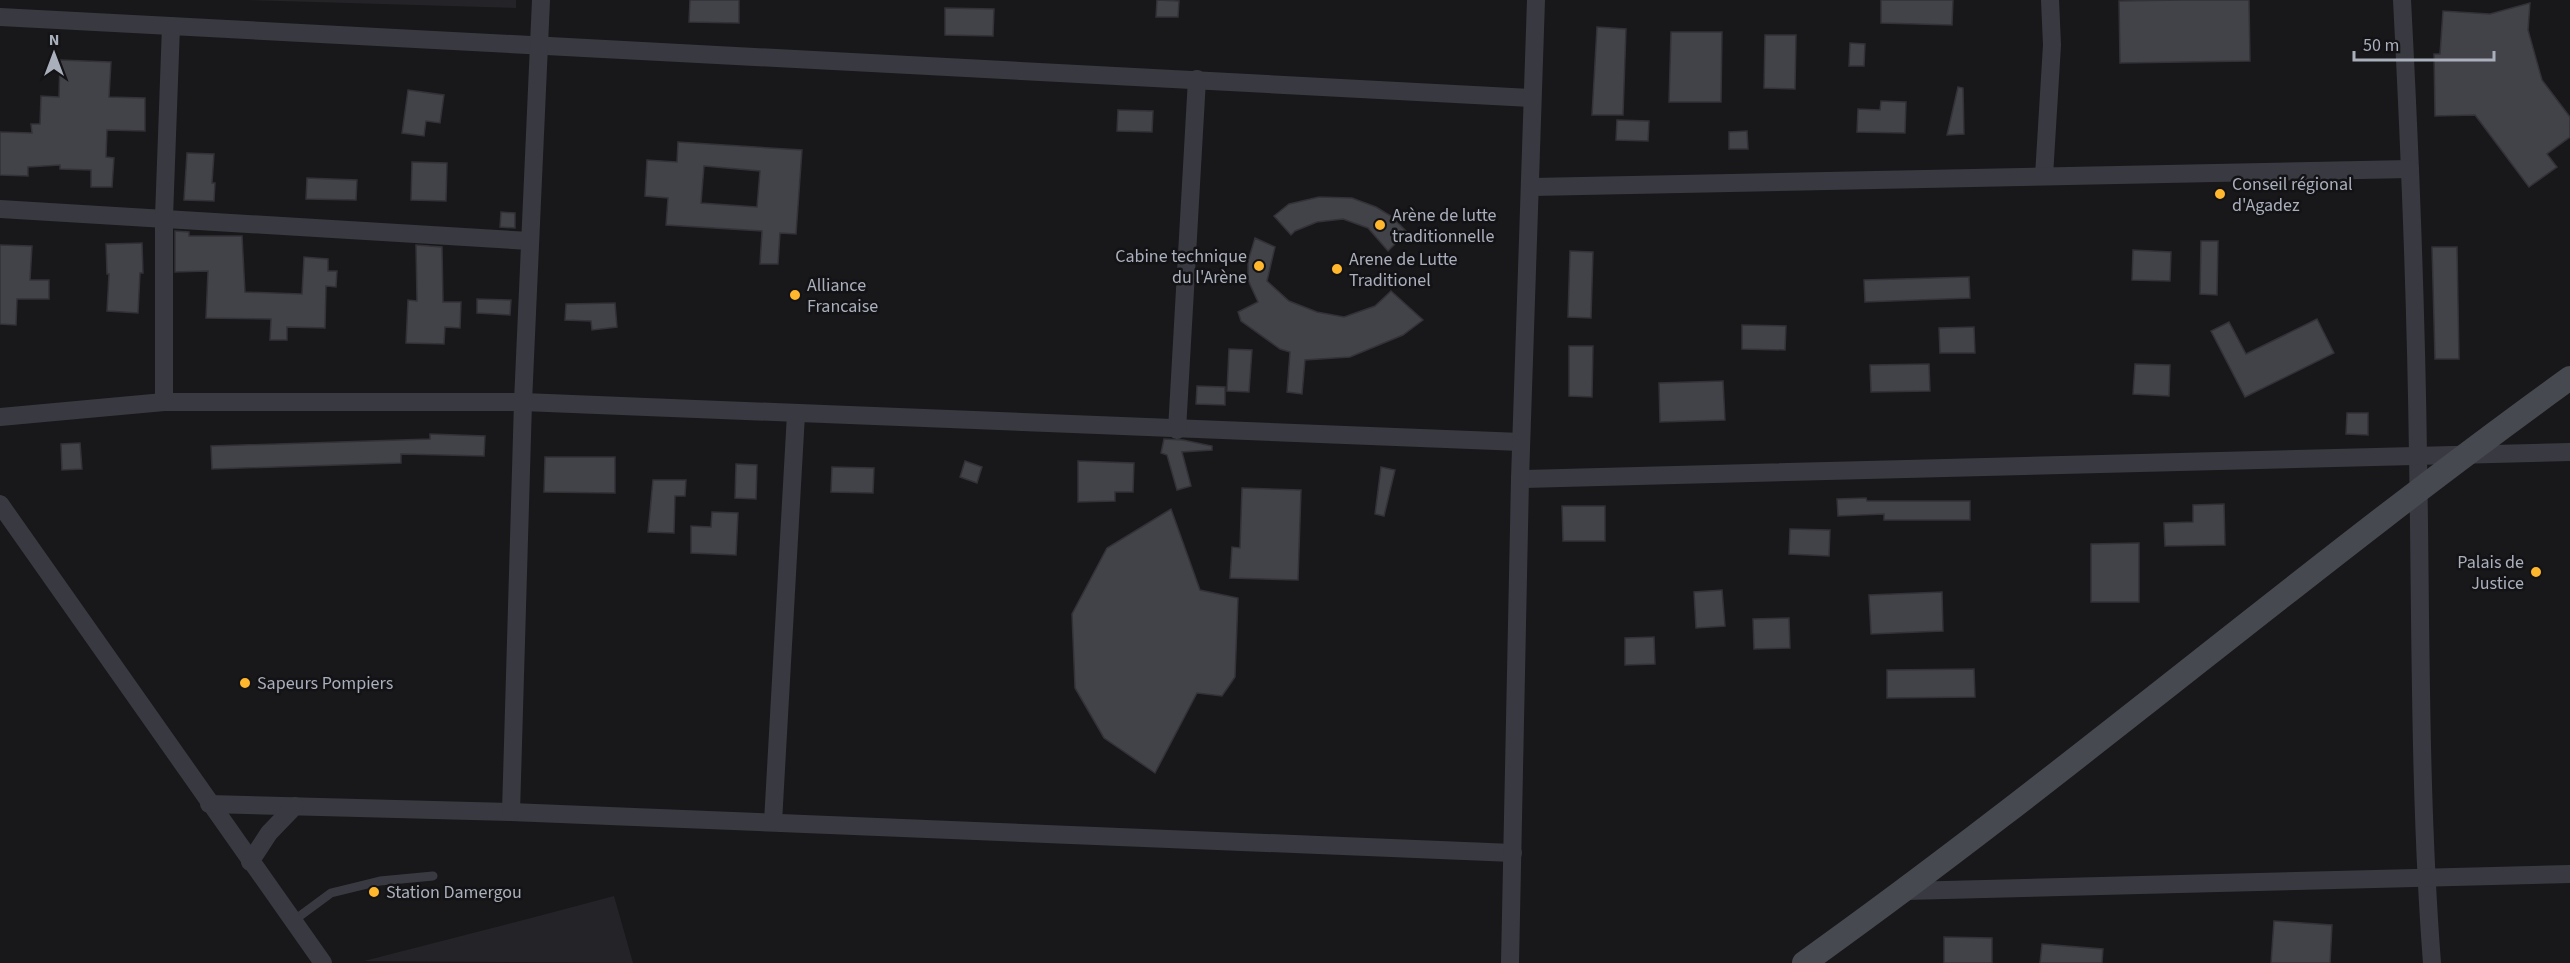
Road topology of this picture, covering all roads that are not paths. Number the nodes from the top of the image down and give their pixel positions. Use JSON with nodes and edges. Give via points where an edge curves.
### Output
{"nodes":[{"id":1,"x":541,"y":0,"type":"edge"},
{"id":2,"x":1536,"y":0,"type":"edge"},
{"id":3,"x":2050,"y":0,"type":"edge"},
{"id":4,"x":2402,"y":0,"type":"edge"},
{"id":5,"x":0,"y":17,"type":"edge"},
{"id":6,"x":171,"y":26,"type":"junction"},
{"id":7,"x":539,"y":45,"type":"junction"},
{"id":8,"x":1197,"y":79,"type":"junction"},
{"id":9,"x":1531,"y":98,"type":"junction"},
{"id":10,"x":2410,"y":169,"type":"junction"},
{"id":11,"x":2044,"y":176,"type":"junction"},
{"id":12,"x":1532,"y":187,"type":"junction"},
{"id":13,"x":0,"y":209,"type":"edge"},
{"id":14,"x":164,"y":217,"type":"junction"},
{"id":15,"x":530,"y":241,"type":"junction"},
{"id":16,"x":2570,"y":378,"type":"edge"},
{"id":17,"x":164,"y":402,"type":"junction"},
{"id":18,"x":523,"y":402,"type":"junction"},
{"id":19,"x":796,"y":414,"type":"junction"},
{"id":20,"x":0,"y":417,"type":"edge"},
{"id":21,"x":1177,"y":430,"type":"junction"},
{"id":22,"x":1521,"y":442,"type":"junction"},
{"id":23,"x":2570,"y":452,"type":"edge"},
{"id":24,"x":2465,"y":454,"type":"junction"},
{"id":25,"x":2418,"y":457,"type":"junction"},
{"id":26,"x":1520,"y":479,"type":"junction"},
{"id":27,"x":2418,"y":489,"type":"junction"},
{"id":28,"x":0,"y":504,"type":"edge"},
{"id":29,"x":209,"y":804,"type":"junction"},
{"id":30,"x":295,"y":806,"type":"junction"},
{"id":31,"x":511,"y":812,"type":"junction"},
{"id":32,"x":773,"y":822,"type":"junction"},
{"id":33,"x":1513,"y":853,"type":"junction"},
{"id":34,"x":250,"y":862,"type":"junction"},
{"id":35,"x":2570,"y":874,"type":"edge"},
{"id":36,"x":433,"y":876,"type":"dead end"},
{"id":37,"x":2425,"y":879,"type":"junction"},
{"id":38,"x":1905,"y":891,"type":"junction"},
{"id":39,"x":293,"y":921,"type":"junction"},
{"id":40,"x":323,"y":963,"type":"edge"},
{"id":41,"x":1510,"y":963,"type":"edge"},
{"id":42,"x":1804,"y":963,"type":"edge"},
{"id":43,"x":2432,"y":963,"type":"edge"}],
"edges":[{"from":1,"to":7,"type":"street"},
{"from":2,"to":9,"type":"street"},
{"from":3,"to":11,"type":"street","via":[[2052,45]]},
{"from":4,"to":10,"type":"street"},
{"from":5,"to":6,"type":"street"},
{"from":6,"to":7,"type":"street"},
{"from":6,"to":14,"type":"street"},
{"from":7,"to":8,"type":"street"},
{"from":7,"to":15,"type":"street"},
{"from":8,"to":9,"type":"street"},
{"from":8,"to":21,"type":"street"},
{"from":9,"to":12,"type":"street"},
{"from":10,"to":11,"type":"street"},
{"from":10,"to":25,"type":"street"},
{"from":11,"to":12,"type":"street"},
{"from":12,"to":22,"type":"street"},
{"from":13,"to":14,"type":"street"},
{"from":14,"to":15,"type":"street"},
{"from":14,"to":17,"type":"street"},
{"from":15,"to":18,"type":"street"},
{"from":16,"to":24,"type":"main road"},
{"from":17,"to":18,"type":"street"},
{"from":17,"to":20,"type":"street"},
{"from":18,"to":19,"type":"street"},
{"from":18,"to":31,"type":"street"},
{"from":19,"to":21,"type":"street"},
{"from":19,"to":32,"type":"street"},
{"from":21,"to":22,"type":"street"},
{"from":22,"to":26,"type":"street"},
{"from":23,"to":24,"type":"street"},
{"from":24,"to":25,"type":"street"},
{"from":24,"to":27,"type":"main road"},
{"from":25,"to":26,"type":"street"},
{"from":25,"to":27,"type":"street"},
{"from":26,"to":33,"type":"street"},
{"from":27,"to":37,"type":"street"},
{"from":27,"to":38,"type":"main road"},
{"from":28,"to":29,"type":"street"},
{"from":29,"to":30,"type":"street"},
{"from":29,"to":34,"type":"street"},
{"from":30,"to":31,"type":"street"},
{"from":30,"to":34,"type":"street","via":[[269,833]]},
{"from":31,"to":32,"type":"street"},
{"from":32,"to":33,"type":"street"},
{"from":33,"to":41,"type":"street"},
{"from":34,"to":39,"type":"street"},
{"from":35,"to":37,"type":"street"},
{"from":36,"to":39,"type":"lane","via":[[380,881],[331,893]]},
{"from":37,"to":38,"type":"street"},
{"from":37,"to":43,"type":"street"},
{"from":38,"to":42,"type":"main road"},
{"from":39,"to":40,"type":"street"}]}
